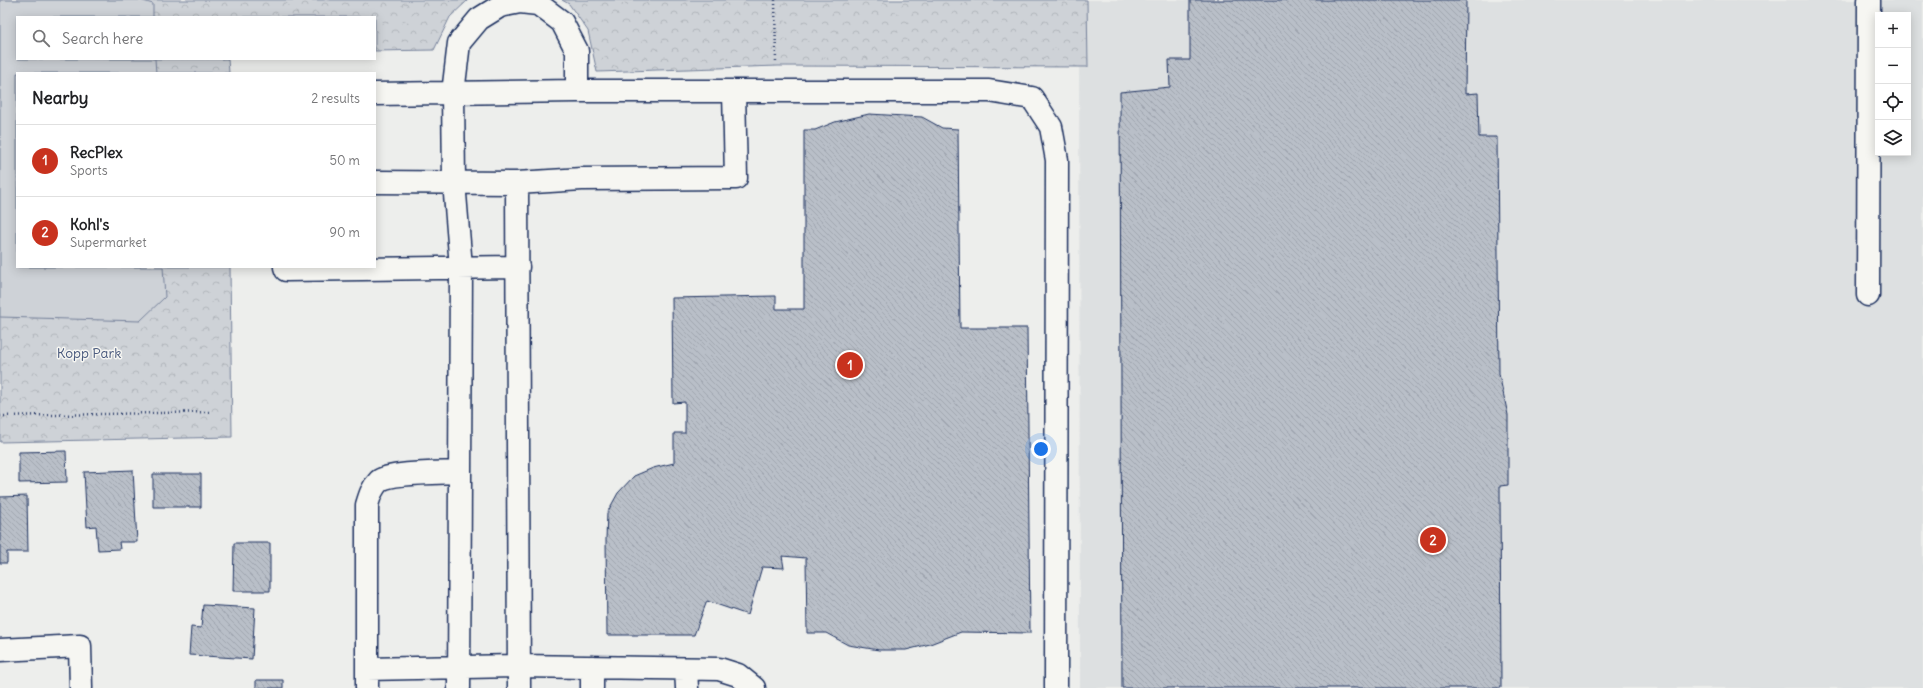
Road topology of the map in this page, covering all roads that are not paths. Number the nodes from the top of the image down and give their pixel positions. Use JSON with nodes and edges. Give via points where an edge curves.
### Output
{"nodes":[{"id":1,"x":1869,"y":0,"type":"edge"},
{"id":2,"x":578,"y":92,"type":"junction"},
{"id":3,"x":734,"y":92,"type":"junction"},
{"id":4,"x":453,"y":93,"type":"junction"},
{"id":5,"x":376,"y":94,"type":"edge"},
{"id":6,"x":376,"y":182,"type":"edge"},
{"id":7,"x":454,"y":182,"type":"junction"},
{"id":8,"x":517,"y":183,"type":"junction"},
{"id":9,"x":461,"y":267,"type":"junction"},
{"id":10,"x":518,"y":267,"type":"junction"},
{"id":11,"x":286,"y":268,"type":"edge"},
{"id":12,"x":1868,"y":295,"type":"dead end"},
{"id":13,"x":460,"y":472,"type":"junction"},
{"id":14,"x":0,"y":650,"type":"edge"},
{"id":15,"x":519,"y":666,"type":"junction"},
{"id":16,"x":458,"y":678,"type":"edge"},
{"id":17,"x":592,"y":678,"type":"edge"},
{"id":18,"x":687,"y":678,"type":"edge"},
{"id":19,"x":367,"y":679,"type":"edge"},
{"id":20,"x":82,"y":688,"type":"edge"},
{"id":21,"x":520,"y":688,"type":"edge"},
{"id":22,"x":754,"y":688,"type":"edge"},
{"id":23,"x":1056,"y":688,"type":"edge"}],
"edges":[{"from":1,"to":12,"type":"street"},
{"from":2,"to":3,"type":"street"},
{"from":2,"to":4,"type":"street"},
{"from":2,"to":4,"type":"street","via":[[577,51],[562,22],[538,4],[520,2],[500,6],[479,19],[460,43]]},
{"from":3,"to":8,"type":"street","via":[[736,178],[582,179]]},
{"from":3,"to":23,"type":"street","via":[[989,92],[1032,98],[1051,127],[1057,160]]},
{"from":4,"to":5,"type":"street"},
{"from":4,"to":7,"type":"street"},
{"from":6,"to":7,"type":"street"},
{"from":7,"to":8,"type":"street"},
{"from":7,"to":9,"type":"street"},
{"from":8,"to":10,"type":"street"},
{"from":9,"to":10,"type":"street"},
{"from":9,"to":11,"type":"street"},
{"from":9,"to":13,"type":"street"},
{"from":10,"to":15,"type":"street"},
{"from":13,"to":16,"type":"street"},
{"from":13,"to":19,"type":"street","via":[[406,474],[381,479],[371,490],[367,505]]},
{"from":14,"to":20,"type":"street","via":[[80,646]]},
{"from":15,"to":16,"type":"street"},
{"from":15,"to":17,"type":"street"},
{"from":15,"to":21,"type":"street"},
{"from":16,"to":19,"type":"street"},
{"from":17,"to":18,"type":"street"},
{"from":18,"to":22,"type":"street","via":[[719,669],[738,675]]}]}
